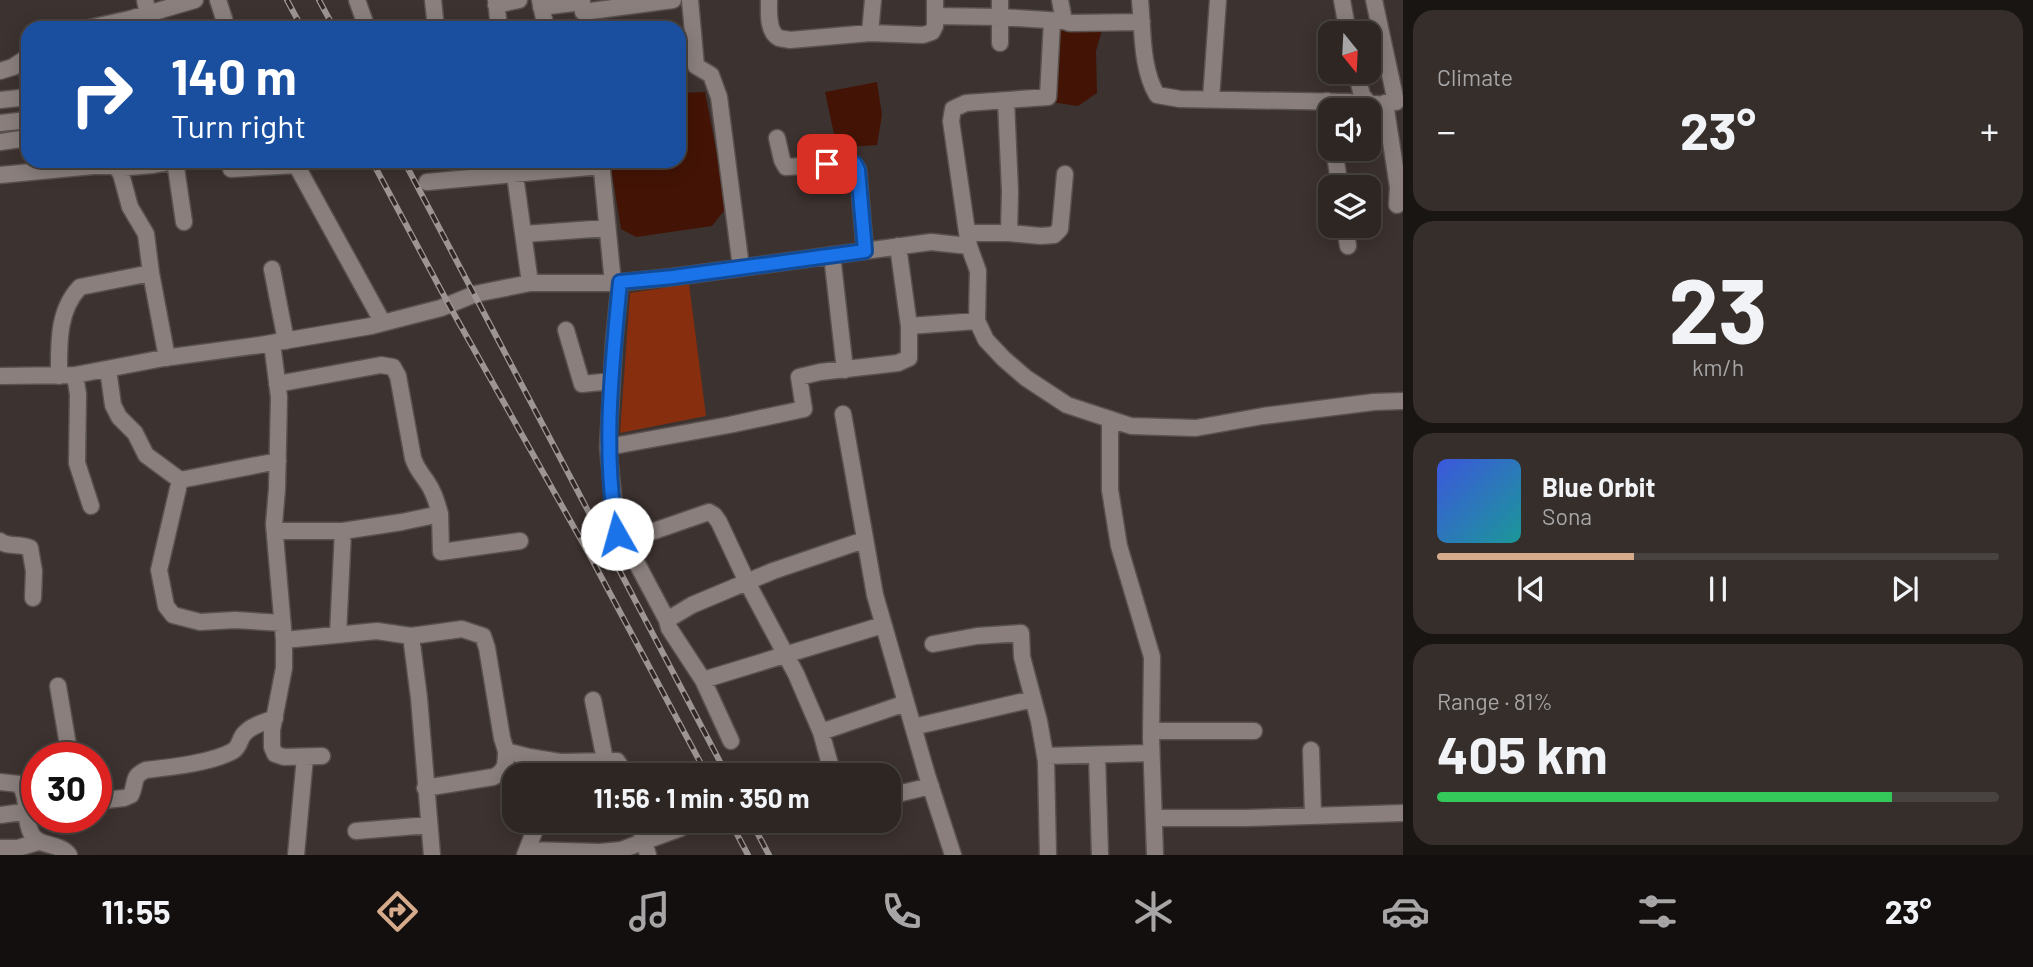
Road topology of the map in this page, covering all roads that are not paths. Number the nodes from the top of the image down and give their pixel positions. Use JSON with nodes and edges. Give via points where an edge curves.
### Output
{"nodes":[{"id":1,"x":195,"y":0,"type":"edge"},
{"id":2,"x":218,"y":0,"type":"edge"},
{"id":3,"x":357,"y":0,"type":"edge"},
{"id":4,"x":433,"y":0,"type":"edge"},
{"id":5,"x":519,"y":0,"type":"edge"},
{"id":6,"x":673,"y":0,"type":"edge"},
{"id":7,"x":690,"y":0,"type":"edge"},
{"id":8,"x":769,"y":0,"type":"edge"},
{"id":9,"x":873,"y":0,"type":"edge"},
{"id":10,"x":1060,"y":0,"type":"edge"},
{"id":11,"x":1140,"y":0,"type":"edge"},
{"id":12,"x":1218,"y":0,"type":"edge"},
{"id":13,"x":1342,"y":0,"type":"edge"},
{"id":14,"x":1374,"y":0,"type":"edge"},
{"id":15,"x":496,"y":3,"type":"edge"},
{"id":16,"x":541,"y":3,"type":"edge"},
{"id":17,"x":935,"y":8,"type":"edge"},
{"id":18,"x":1000,"y":8,"type":"edge"},
{"id":19,"x":583,"y":10,"type":"edge"},
{"id":20,"x":148,"y":14,"type":"edge"},
{"id":21,"x":118,"y":21,"type":"edge"},
{"id":22,"x":225,"y":21,"type":"edge"},
{"id":23,"x":364,"y":21,"type":"edge"},
{"id":24,"x":435,"y":21,"type":"edge"},
{"id":25,"x":498,"y":21,"type":"edge"},
{"id":26,"x":545,"y":21,"type":"edge"},
{"id":27,"x":1058,"y":21,"type":"junction"},
{"id":28,"x":1346,"y":21,"type":"edge"},
{"id":29,"x":1142,"y":22,"type":"junction"},
{"id":30,"x":870,"y":33,"type":"junction"},
{"id":31,"x":1000,"y":43,"type":"dead end"},
{"id":32,"x":21,"y":62,"type":"edge"},
{"id":33,"x":696,"y":66,"type":"junction"},
{"id":34,"x":686,"y":68,"type":"edge"},
{"id":35,"x":0,"y":71,"type":"edge"},
{"id":36,"x":1359,"y":84,"type":"edge"},
{"id":37,"x":21,"y":98,"type":"edge"},
{"id":38,"x":1212,"y":99,"type":"junction"},
{"id":39,"x":0,"y":100,"type":"edge"},
{"id":40,"x":1006,"y":101,"type":"junction"},
{"id":41,"x":1318,"y":101,"type":"edge"},
{"id":42,"x":1388,"y":102,"type":"edge"},
{"id":43,"x":21,"y":121,"type":"edge"},
{"id":44,"x":0,"y":123,"type":"edge"},
{"id":45,"x":777,"y":138,"type":"dead end"},
{"id":46,"x":21,"y":139,"type":"edge"},
{"id":47,"x":0,"y":142,"type":"edge"},
{"id":48,"x":72,"y":168,"type":"edge"},
{"id":49,"x":117,"y":168,"type":"edge"},
{"id":50,"x":176,"y":168,"type":"edge"},
{"id":51,"x":241,"y":168,"type":"edge"},
{"id":52,"x":298,"y":168,"type":"edge"},
{"id":53,"x":514,"y":168,"type":"edge"},
{"id":54,"x":601,"y":168,"type":"edge"},
{"id":55,"x":230,"y":169,"type":"dead end"},
{"id":56,"x":1065,"y":174,"type":"dead end"},
{"id":57,"x":0,"y":175,"type":"edge"},
{"id":58,"x":427,"y":182,"type":"dead end"},
{"id":59,"x":1397,"y":205,"type":"dead end"},
{"id":60,"x":184,"y":222,"type":"dead end"},
{"id":61,"x":607,"y":228,"type":"junction"},
{"id":62,"x":1009,"y":233,"type":"junction"},
{"id":63,"x":524,"y":234,"type":"junction"},
{"id":64,"x":1347,"y":238,"type":"edge"},
{"id":65,"x":968,"y":240,"type":"junction"},
{"id":66,"x":898,"y":246,"type":"junction"},
{"id":67,"x":1348,"y":246,"type":"dead end"},
{"id":68,"x":865,"y":251,"type":"junction"},
{"id":69,"x":832,"y":255,"type":"junction"},
{"id":70,"x":741,"y":267,"type":"junction"},
{"id":71,"x":272,"y":268,"type":"dead end"},
{"id":72,"x":151,"y":273,"type":"junction"},
{"id":73,"x":617,"y":282,"type":"junction"},
{"id":74,"x":530,"y":283,"type":"junction"},
{"id":75,"x":977,"y":321,"type":"junction"},
{"id":76,"x":383,"y":323,"type":"junction"},
{"id":77,"x":909,"y":326,"type":"junction"},
{"id":78,"x":566,"y":330,"type":"dead end"},
{"id":79,"x":279,"y":342,"type":"junction"},
{"id":80,"x":167,"y":358,"type":"junction"},
{"id":81,"x":108,"y":369,"type":"junction"},
{"id":82,"x":845,"y":370,"type":"junction"},
{"id":83,"x":67,"y":375,"type":"junction"},
{"id":84,"x":0,"y":376,"type":"edge"},
{"id":85,"x":612,"y":380,"type":"junction"},
{"id":86,"x":277,"y":384,"type":"junction"},
{"id":87,"x":1403,"y":401,"type":"edge"},
{"id":88,"x":842,"y":414,"type":"dead end"},
{"id":89,"x":1110,"y":419,"type":"junction"},
{"id":90,"x":608,"y":447,"type":"junction"},
{"id":91,"x":278,"y":461,"type":"junction"},
{"id":92,"x":180,"y":480,"type":"junction"},
{"id":93,"x":91,"y":506,"type":"dead end"},
{"id":94,"x":440,"y":514,"type":"junction"},
{"id":95,"x":275,"y":531,"type":"junction"},
{"id":96,"x":343,"y":531,"type":"junction"},
{"id":97,"x":864,"y":540,"type":"junction"},
{"id":98,"x":0,"y":541,"type":"edge"},
{"id":99,"x":520,"y":541,"type":"dead end"},
{"id":100,"x":625,"y":541,"type":"junction"},
{"id":101,"x":747,"y":582,"type":"junction"},
{"id":102,"x":33,"y":598,"type":"dead end"},
{"id":103,"x":667,"y":620,"type":"junction"},
{"id":104,"x":282,"y":623,"type":"junction"},
{"id":105,"x":883,"y":625,"type":"junction"},
{"id":106,"x":338,"y":634,"type":"junction"},
{"id":107,"x":411,"y":636,"type":"junction"},
{"id":108,"x":284,"y":640,"type":"junction"},
{"id":109,"x":933,"y":644,"type":"dead end"},
{"id":110,"x":786,"y":654,"type":"junction"},
{"id":111,"x":703,"y":680,"type":"junction"},
{"id":112,"x":58,"y":685,"type":"dead end"},
{"id":113,"x":1033,"y":699,"type":"junction"},
{"id":114,"x":593,"y":700,"type":"dead end"},
{"id":115,"x":906,"y":703,"type":"junction"},
{"id":116,"x":275,"y":718,"type":"junction"},
{"id":117,"x":913,"y":727,"type":"junction"},
{"id":118,"x":1151,"y":731,"type":"junction"},
{"id":119,"x":1254,"y":731,"type":"dead end"},
{"id":120,"x":821,"y":732,"type":"junction"},
{"id":121,"x":731,"y":741,"type":"dead end"},
{"id":122,"x":68,"y":742,"type":"edge"},
{"id":123,"x":1311,"y":750,"type":"dead end"},
{"id":124,"x":506,"y":751,"type":"junction"},
{"id":125,"x":1151,"y":753,"type":"junction"},
{"id":126,"x":1097,"y":755,"type":"junction"},
{"id":127,"x":323,"y":756,"type":"dead end"},
{"id":128,"x":1045,"y":756,"type":"junction"},
{"id":129,"x":305,"y":757,"type":"junction"},
{"id":130,"x":529,"y":757,"type":"junction"},
{"id":131,"x":605,"y":760,"type":"junction"},
{"id":132,"x":532,"y":763,"type":"edge"},
{"id":133,"x":619,"y":763,"type":"edge"},
{"id":134,"x":830,"y":763,"type":"edge"},
{"id":135,"x":0,"y":782,"type":"edge"},
{"id":136,"x":931,"y":786,"type":"junction"},
{"id":137,"x":21,"y":787,"type":"edge"},
{"id":138,"x":425,"y":788,"type":"junction"},
{"id":139,"x":901,"y":793,"type":"edge"},
{"id":140,"x":112,"y":799,"type":"edge"},
{"id":141,"x":21,"y":812,"type":"edge"},
{"id":142,"x":1403,"y":813,"type":"edge"},
{"id":143,"x":0,"y":815,"type":"edge"},
{"id":144,"x":1313,"y":815,"type":"junction"},
{"id":145,"x":1155,"y":818,"type":"junction"},
{"id":146,"x":429,"y":825,"type":"junction"},
{"id":147,"x":356,"y":831,"type":"dead end"},
{"id":148,"x":32,"y":833,"type":"edge"},
{"id":149,"x":533,"y":833,"type":"edge"},
{"id":150,"x":673,"y":833,"type":"edge"},
{"id":151,"x":38,"y":842,"type":"junction"},
{"id":152,"x":0,"y":848,"type":"edge"},
{"id":153,"x":646,"y":849,"type":"edge"},
{"id":154,"x":526,"y":853,"type":"edge"},
{"id":155,"x":69,"y":855,"type":"edge"},
{"id":156,"x":296,"y":855,"type":"edge"},
{"id":157,"x":432,"y":855,"type":"edge"},
{"id":158,"x":953,"y":855,"type":"edge"},
{"id":159,"x":1048,"y":855,"type":"edge"},
{"id":160,"x":1100,"y":855,"type":"edge"},
{"id":161,"x":1155,"y":855,"type":"edge"}],
"edges":[{"from":1,"to":20,"type":"street"},
{"from":2,"to":22,"type":"street"},
{"from":3,"to":23,"type":"street"},
{"from":4,"to":24,"type":"street"},
{"from":5,"to":15,"type":"street"},
{"from":6,"to":19,"type":"street"},
{"from":7,"to":33,"type":"street"},
{"from":8,"to":30,"type":"street","via":[[770,26],[778,38]]},
{"from":9,"to":30,"type":"street"},
{"from":10,"to":27,"type":"street"},
{"from":11,"to":29,"type":"street"},
{"from":12,"to":38,"type":"street"},
{"from":13,"to":28,"type":"street"},
{"from":14,"to":42,"type":"street"},
{"from":15,"to":25,"type":"street"},
{"from":16,"to":19,"type":"street"},
{"from":16,"to":26,"type":"street"},
{"from":17,"to":18,"type":"street"},
{"from":17,"to":30,"type":"street","via":[[932,32]]},
{"from":18,"to":27,"type":"street"},
{"from":18,"to":31,"type":"street"},
{"from":20,"to":21,"type":"street"},
{"from":27,"to":29,"type":"street"},
{"from":27,"to":40,"type":"street","via":[[1048,97]]},
{"from":29,"to":38,"type":"street","via":[[1150,83],[1157,95]]},
{"from":32,"to":35,"type":"street"},
{"from":33,"to":34,"type":"street"},
{"from":33,"to":70,"type":"street","via":[[711,75],[719,97]]},
{"from":36,"to":42,"type":"street","via":[[1362,95]]},
{"from":37,"to":39,"type":"street"},
{"from":38,"to":41,"type":"street"},
{"from":40,"to":62,"type":"street"},
{"from":40,"to":65,"type":"street","via":[[966,103],[953,109]]},
{"from":42,"to":59,"type":"street"},
{"from":43,"to":44,"type":"street"},
{"from":45,"to":68,"type":"street","via":[[786,167],[855,164]]},
{"from":46,"to":47,"type":"street"},
{"from":48,"to":57,"type":"street"},
{"from":49,"to":72,"type":"street","via":[[130,207],[146,234]]},
{"from":50,"to":60,"type":"street"},
{"from":51,"to":55,"type":"street"},
{"from":52,"to":76,"type":"street"},
{"from":53,"to":58,"type":"street"},
{"from":53,"to":63,"type":"street"},
{"from":54,"to":61,"type":"street"},
{"from":56,"to":62,"type":"street","via":[[1060,229],[1054,235]]},
{"from":61,"to":63,"type":"street"},
{"from":61,"to":73,"type":"street"},
{"from":62,"to":65,"type":"street"},
{"from":63,"to":74,"type":"street"},
{"from":64,"to":67,"type":"street"},
{"from":65,"to":66,"type":"street"},
{"from":65,"to":75,"type":"street","via":[[978,271]]},
{"from":66,"to":68,"type":"street"},
{"from":66,"to":77,"type":"street"},
{"from":68,"to":69,"type":"street"},
{"from":69,"to":70,"type":"street"},
{"from":69,"to":82,"type":"street"},
{"from":70,"to":73,"type":"street"},
{"from":71,"to":79,"type":"street"},
{"from":72,"to":80,"type":"street"},
{"from":72,"to":83,"type":"street","via":[[80,287],[74,294],[61,328]]},
{"from":73,"to":74,"type":"street"},
{"from":73,"to":85,"type":"street"},
{"from":74,"to":76,"type":"street"},
{"from":75,"to":77,"type":"street"},
{"from":75,"to":89,"type":"street","via":[[986,340],[1040,389],[1067,405]]},
{"from":76,"to":79,"type":"street"},
{"from":77,"to":82,"type":"street","via":[[909,358]]},
{"from":78,"to":85,"type":"street","via":[[582,384]]},
{"from":79,"to":80,"type":"street"},
{"from":79,"to":86,"type":"street"},
{"from":80,"to":81,"type":"street"},
{"from":81,"to":83,"type":"street"},
{"from":81,"to":92,"type":"street","via":[[119,416],[146,455]]},
{"from":82,"to":90,"type":"street","via":[[799,377],[804,409]]},
{"from":83,"to":84,"type":"street"},
{"from":83,"to":93,"type":"street","via":[[78,394],[77,463]]},
{"from":85,"to":90,"type":"street"},
{"from":86,"to":91,"type":"street"},
{"from":86,"to":94,"type":"street","via":[[381,365],[393,367],[416,468],[436,497]]},
{"from":87,"to":89,"type":"street","via":[[1196,428],[1131,426]]},
{"from":88,"to":97,"type":"street"},
{"from":89,"to":118,"type":"street","via":[[1110,490],[1119,546],[1152,657]]},
{"from":90,"to":100,"type":"street","via":[[615,527]]},
{"from":91,"to":92,"type":"street"},
{"from":91,"to":95,"type":"street"},
{"from":92,"to":104,"type":"street","via":[[159,570],[166,606],[173,615],[200,622]]},
{"from":94,"to":96,"type":"street"},
{"from":94,"to":99,"type":"street","via":[[441,552]]},
{"from":95,"to":96,"type":"street"},
{"from":95,"to":104,"type":"street"},
{"from":96,"to":106,"type":"street"},
{"from":97,"to":101,"type":"street"},
{"from":97,"to":105,"type":"street"},
{"from":98,"to":102,"type":"street","via":[[30,548]]},
{"from":100,"to":101,"type":"street","via":[[709,512],[719,522]]},
{"from":100,"to":103,"type":"street"},
{"from":101,"to":103,"type":"street"},
{"from":101,"to":110,"type":"street"},
{"from":103,"to":111,"type":"street"},
{"from":104,"to":108,"type":"street"},
{"from":105,"to":110,"type":"street"},
{"from":105,"to":115,"type":"street"},
{"from":106,"to":107,"type":"street","via":[[377,631]]},
{"from":106,"to":108,"type":"street"},
{"from":107,"to":124,"type":"street","via":[[462,629],[483,636]]},
{"from":107,"to":138,"type":"street"},
{"from":108,"to":116,"type":"street"},
{"from":109,"to":113,"type":"street","via":[[1021,633]]},
{"from":110,"to":111,"type":"street"},
{"from":110,"to":120,"type":"street"},
{"from":111,"to":121,"type":"street"},
{"from":112,"to":122,"type":"street"},
{"from":113,"to":117,"type":"street"},
{"from":113,"to":128,"type":"street"},
{"from":114,"to":131,"type":"street"},
{"from":115,"to":117,"type":"street"},
{"from":115,"to":120,"type":"street"},
{"from":116,"to":129,"type":"street","via":[[275,754]]},
{"from":116,"to":140,"type":"street","via":[[248,730],[234,750],[200,762],[146,770],[135,778],[131,795]]},
{"from":117,"to":136,"type":"street"},
{"from":118,"to":119,"type":"street"},
{"from":118,"to":125,"type":"street"},
{"from":120,"to":134,"type":"street"},
{"from":123,"to":144,"type":"street"},
{"from":124,"to":130,"type":"street"},
{"from":124,"to":138,"type":"street","via":[[501,774]]},
{"from":125,"to":126,"type":"street"},
{"from":125,"to":145,"type":"street"},
{"from":126,"to":128,"type":"street"},
{"from":126,"to":160,"type":"street"},
{"from":127,"to":129,"type":"street"},
{"from":128,"to":159,"type":"street"},
{"from":129,"to":156,"type":"street"},
{"from":130,"to":131,"type":"street","via":[[561,762]]},
{"from":130,"to":132,"type":"street"},
{"from":131,"to":133,"type":"street"},
{"from":135,"to":137,"type":"street"},
{"from":136,"to":139,"type":"street"},
{"from":136,"to":158,"type":"street"},
{"from":138,"to":146,"type":"street"},
{"from":141,"to":143,"type":"street"},
{"from":142,"to":144,"type":"street"},
{"from":144,"to":145,"type":"street"},
{"from":145,"to":161,"type":"street"},
{"from":146,"to":147,"type":"street"},
{"from":146,"to":157,"type":"street"},
{"from":148,"to":151,"type":"street"},
{"from":149,"to":154,"type":"street"},
{"from":150,"to":153,"type":"street"},
{"from":151,"to":152,"type":"street"},
{"from":151,"to":155,"type":"street","via":[[57,846]]},
{"from":153,"to":154,"type":"street"}]}
